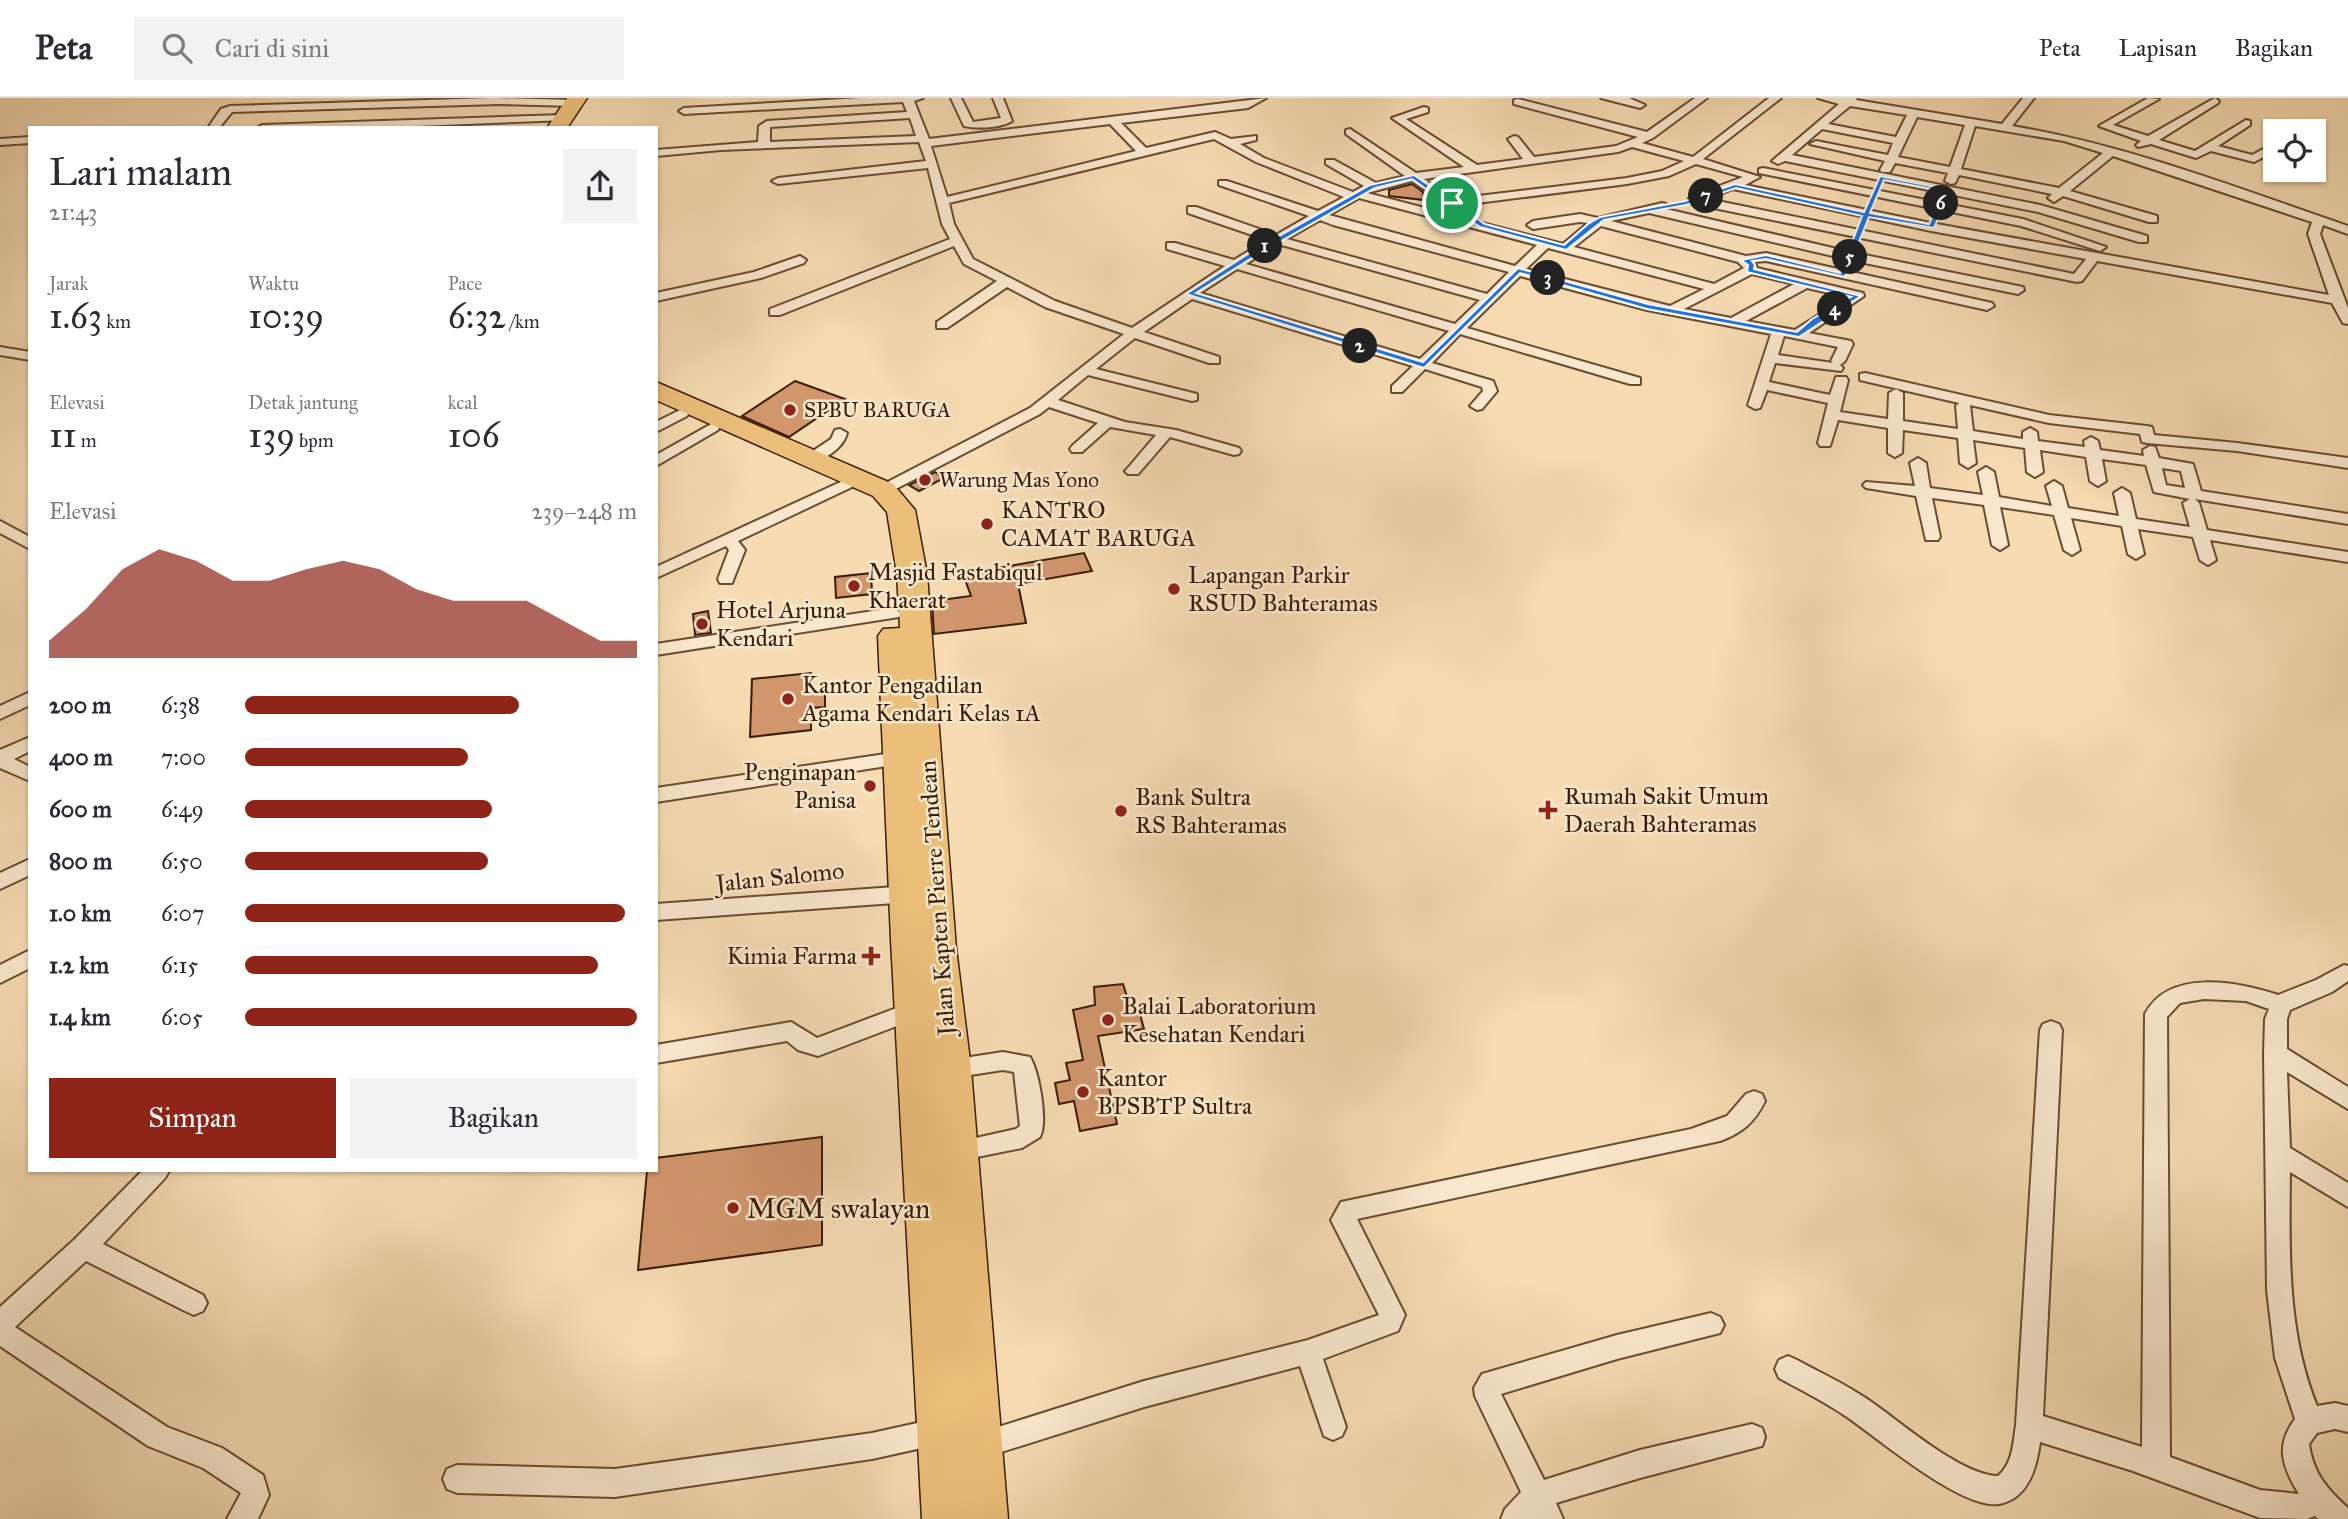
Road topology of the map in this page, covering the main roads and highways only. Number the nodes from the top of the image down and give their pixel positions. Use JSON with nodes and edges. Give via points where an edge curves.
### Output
{"nodes":[{"id":1,"x":669,"y":401,"type":"edge"},
{"id":2,"x":732,"y":430,"type":"junction"},
{"id":3,"x":908,"y":686,"type":"junction"},
{"id":4,"x":924,"y":950,"type":"junction"},
{"id":5,"x":947,"y":1519,"type":"edge"},
{"id":6,"x":983,"y":1519,"type":"edge"}],
"edges":[{"from":1,"to":2,"type":"highway","name":"Jalan Kapten Pierre Tendean"},
{"from":2,"to":3,"type":"highway","name":"Jalan Kapten Pierre Tendean","via":[[869,497],[885,522],[893,613]]},
{"from":2,"to":3,"type":"highway","name":"Jalan Kapten Pierre Tendean","via":[[812,458],[883,491],[901,510],[912,573]]},
{"from":3,"to":4,"type":"highway","name":"Jalan Kapten Pierre Tendean"},
{"from":3,"to":4,"type":"highway","name":"Jalan Kapten Pierre Tendean","via":[[900,758],[909,894]]},
{"from":4,"to":5,"type":"highway","name":"Jalan Kapten Pierre Tendean","via":[[915,1010]]},
{"from":4,"to":6,"type":"highway","name":"Jalan Kapten Pierre Tendean","via":[[951,1069]]}]}
